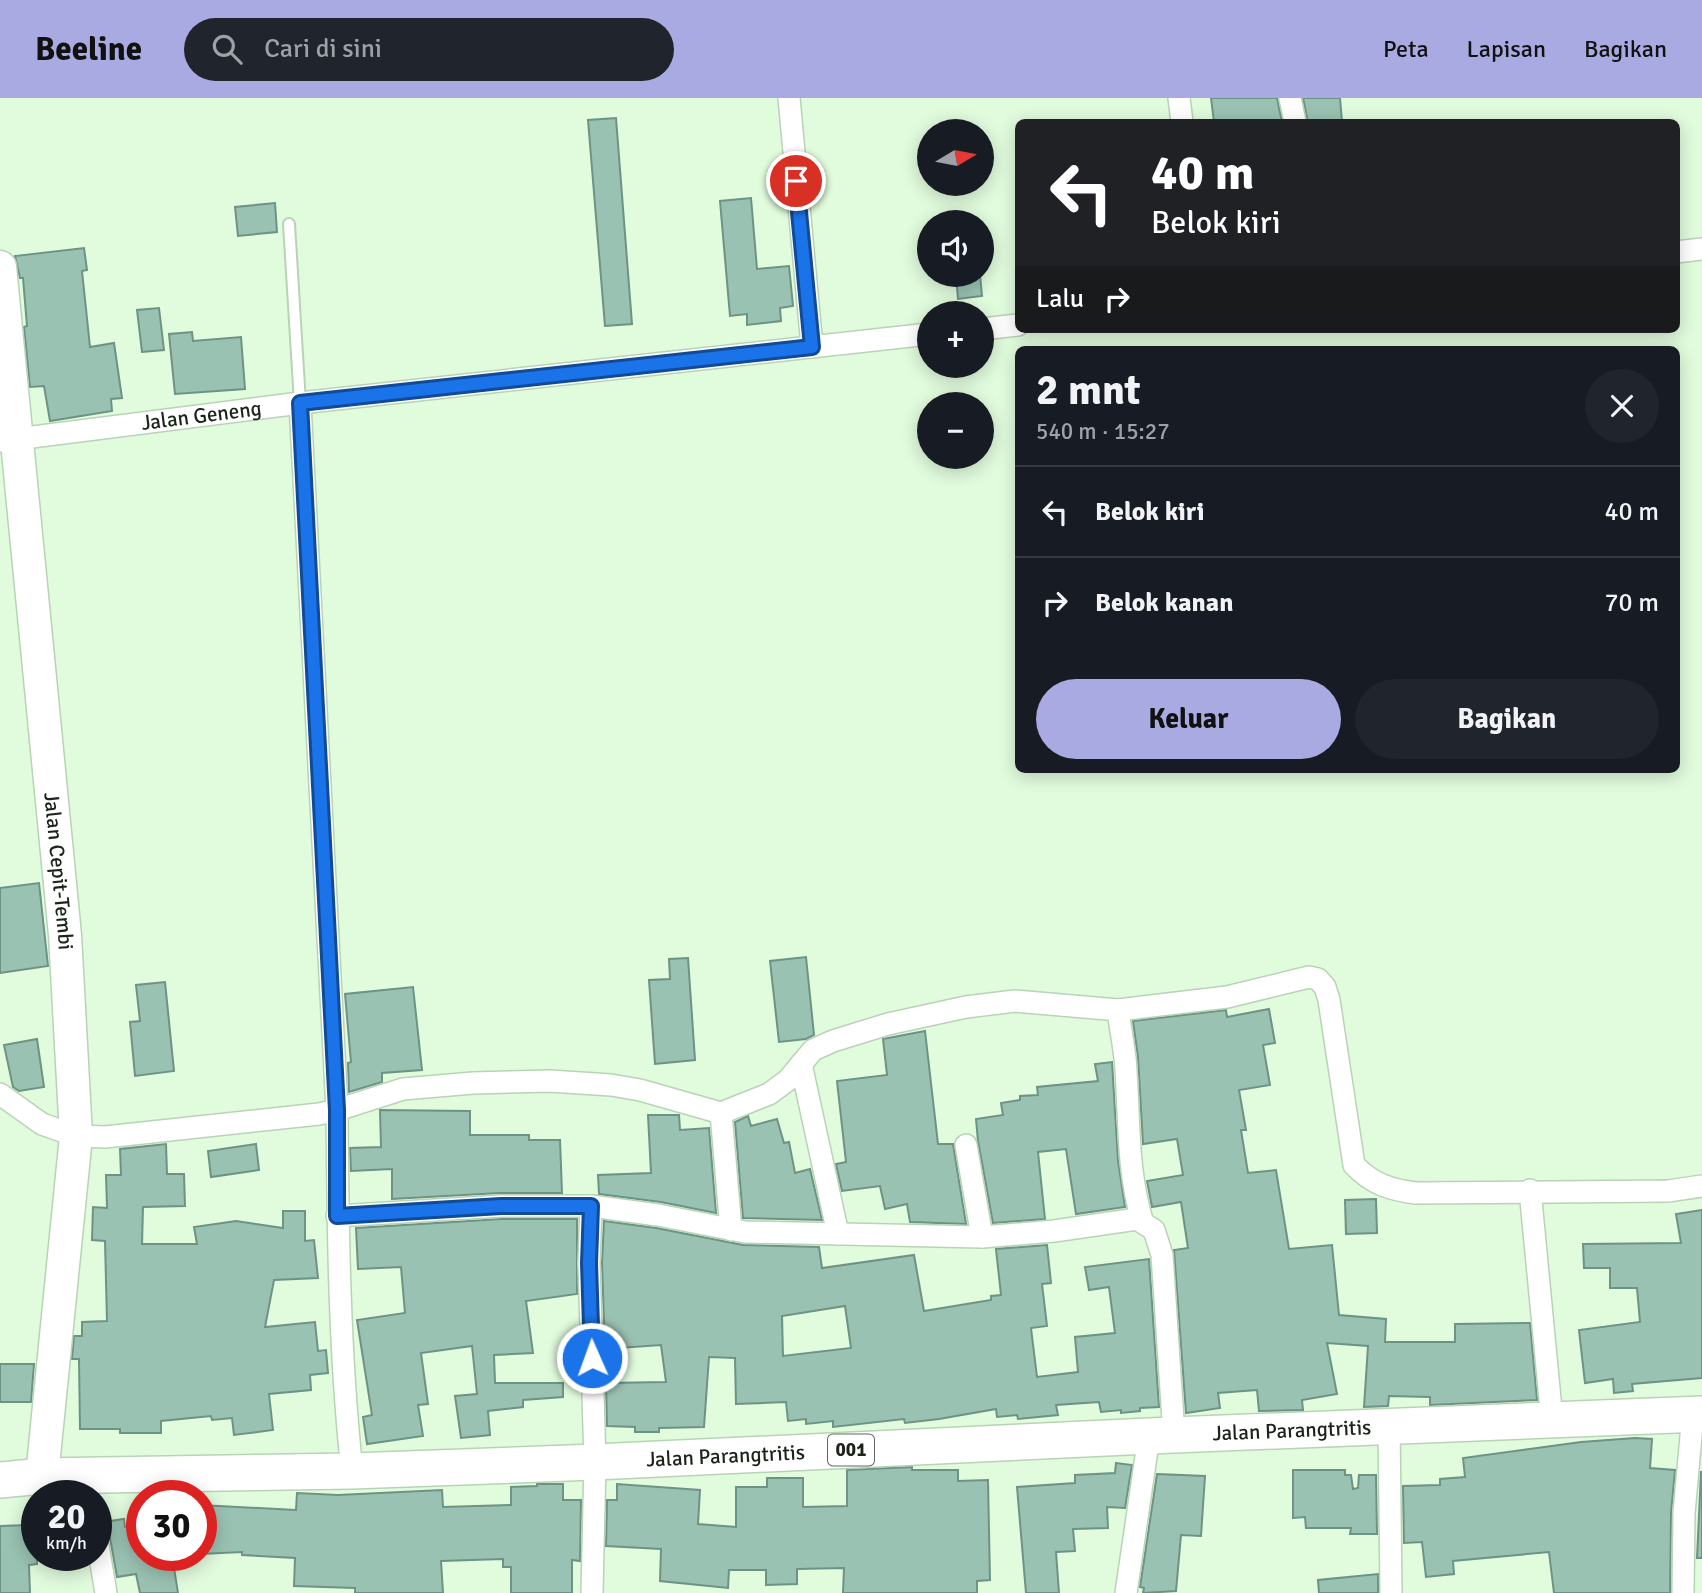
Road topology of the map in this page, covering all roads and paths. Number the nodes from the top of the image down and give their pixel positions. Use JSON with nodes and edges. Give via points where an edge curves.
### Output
{"nodes":[{"id":1,"x":789,"y":98,"type":"edge"},
{"id":2,"x":1179,"y":98,"type":"edge"},
{"id":3,"x":1290,"y":98,"type":"edge"},
{"id":4,"x":1182,"y":119,"type":"edge"},
{"id":5,"x":1294,"y":119,"type":"edge"},
{"id":6,"x":289,"y":223,"type":"dead end"},
{"id":7,"x":1702,"y":249,"type":"edge"},
{"id":8,"x":1680,"y":252,"type":"edge"},
{"id":9,"x":0,"y":267,"type":"edge"},
{"id":10,"x":1015,"y":325,"type":"edge"},
{"id":11,"x":994,"y":328,"type":"edge"},
{"id":12,"x":917,"y":335,"type":"edge"},
{"id":13,"x":812,"y":347,"type":"junction"},
{"id":14,"x":300,"y":403,"type":"junction"},
{"id":15,"x":8,"y":441,"type":"edge"},
{"id":16,"x":1118,"y":1010,"type":"junction"},
{"id":17,"x":801,"y":1063,"type":"junction"},
{"id":18,"x":0,"y":1094,"type":"edge"},
{"id":19,"x":337,"y":1110,"type":"junction"},
{"id":20,"x":722,"y":1114,"type":"junction"},
{"id":21,"x":76,"y":1136,"type":"junction"},
{"id":22,"x":966,"y":1145,"type":"dead end"},
{"id":23,"x":1702,"y":1186,"type":"edge"},
{"id":24,"x":1530,"y":1190,"type":"junction"},
{"id":25,"x":591,"y":1206,"type":"junction"},
{"id":26,"x":337,"y":1216,"type":"junction"},
{"id":27,"x":1142,"y":1220,"type":"junction"},
{"id":28,"x":731,"y":1230,"type":"junction"},
{"id":29,"x":838,"y":1234,"type":"junction"},
{"id":30,"x":982,"y":1237,"type":"junction"},
{"id":31,"x":1698,"y":1414,"type":"edge"},
{"id":32,"x":1552,"y":1420,"type":"junction"},
{"id":33,"x":1389,"y":1427,"type":"junction"},
{"id":34,"x":1161,"y":1435,"type":"junction"},
{"id":35,"x":595,"y":1462,"type":"junction"},
{"id":36,"x":352,"y":1471,"type":"junction"},
{"id":37,"x":42,"y":1476,"type":"junction"},
{"id":38,"x":0,"y":1480,"type":"edge"},
{"id":39,"x":60,"y":1480,"type":"edge"},
{"id":40,"x":112,"y":1485,"type":"edge"},
{"id":41,"x":102,"y":1571,"type":"edge"},
{"id":42,"x":106,"y":1593,"type":"edge"},
{"id":43,"x":592,"y":1593,"type":"edge"},
{"id":44,"x":1126,"y":1593,"type":"edge"},
{"id":45,"x":1391,"y":1593,"type":"edge"},
{"id":46,"x":1683,"y":1593,"type":"edge"}],
"edges":[{"from":1,"to":13,"type":"street"},
{"from":2,"to":4,"type":"street"},
{"from":3,"to":5,"type":"street"},
{"from":6,"to":14,"type":"lane"},
{"from":7,"to":8,"type":"street"},
{"from":9,"to":15,"type":"main road","name":"Jalan Cepit-Tembi"},
{"from":10,"to":11,"type":"street"},
{"from":12,"to":13,"type":"street","name":"Jalan Geneng"},
{"from":13,"to":14,"type":"street","name":"Jalan Geneng"},
{"from":14,"to":15,"type":"street","name":"Jalan Geneng"},
{"from":14,"to":19,"type":"street"},
{"from":15,"to":21,"type":"main road","name":"Jalan Cepit-Tembi","via":[[65,935]]},
{"from":16,"to":17,"type":"street","via":[[1015,1001],[966,1007],[833,1041],[813,1050]]},
{"from":16,"to":24,"type":"street","via":[[1227,998],[1309,977],[1318,979],[1329,1000],[1352,1157],[1363,1174],[1383,1186],[1416,1193]]},
{"from":16,"to":27,"type":"street","via":[[1131,1170]]},
{"from":17,"to":20,"type":"street","via":[[769,1094]]},
{"from":17,"to":29,"type":"street"},
{"from":18,"to":21,"type":"street","via":[[42,1124]]},
{"from":19,"to":20,"type":"street","via":[[403,1089],[550,1081],[640,1090]]},
{"from":19,"to":21,"type":"street","via":[[105,1137]]},
{"from":19,"to":26,"type":"street"},
{"from":20,"to":28,"type":"street"},
{"from":21,"to":37,"type":"main road","name":"Jalan Cepit-Tembi"},
{"from":22,"to":30,"type":"street"},
{"from":23,"to":24,"type":"street","via":[[1668,1191]]},
{"from":24,"to":32,"type":"street"},
{"from":25,"to":26,"type":"street","via":[[501,1206]]},
{"from":25,"to":28,"type":"street"},
{"from":25,"to":35,"type":"street"},
{"from":26,"to":36,"type":"street"},
{"from":27,"to":30,"type":"street"},
{"from":27,"to":34,"type":"street","via":[[1154,1230],[1162,1255]]},
{"from":28,"to":29,"type":"street"},
{"from":29,"to":30,"type":"street"},
{"from":31,"to":32,"type":"main road","name":"Jalan Parangtritis","number":"001"},
{"from":31,"to":46,"type":"street","via":[[1684,1513]]},
{"from":32,"to":33,"type":"main road","name":"Jalan Parangtritis","number":"001"},
{"from":33,"to":34,"type":"main road","name":"Jalan Parangtritis","number":"001"},
{"from":33,"to":45,"type":"street"},
{"from":34,"to":35,"type":"main road","name":"Jalan Parangtritis","number":"001"},
{"from":34,"to":44,"type":"street"},
{"from":35,"to":36,"type":"main road","name":"Jalan Parangtritis","number":"001"},
{"from":35,"to":43,"type":"street"},
{"from":36,"to":40,"type":"main road","name":"Jalan Parangtritis","number":"001"},
{"from":37,"to":38,"type":"main road","name":"Jalan Parangtritis","number":"001"},
{"from":37,"to":39,"type":"main road","name":"Jalan Parangtritis","number":"001"},
{"from":41,"to":42,"type":"street"}]}
